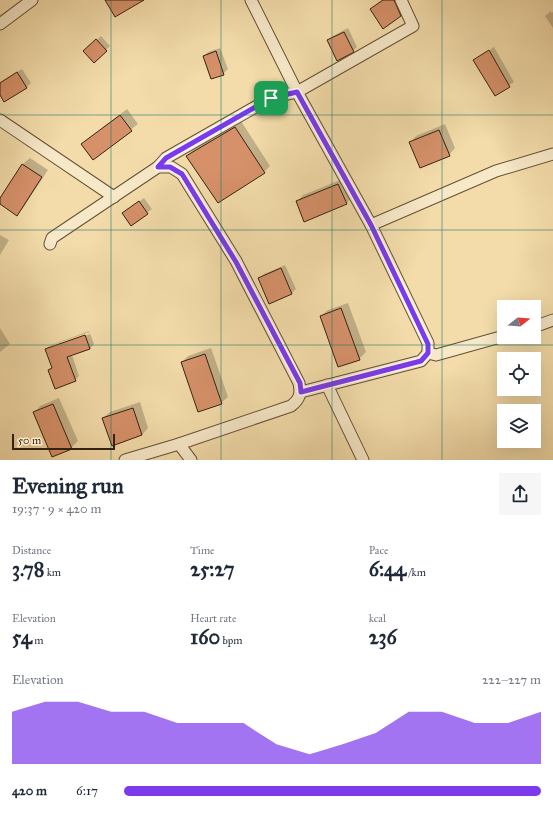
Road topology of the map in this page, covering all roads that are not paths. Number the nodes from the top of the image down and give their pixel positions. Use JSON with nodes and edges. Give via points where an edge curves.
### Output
{"nodes":[{"id":1,"x":32,"y":0,"type":"edge"},
{"id":2,"x":252,"y":0,"type":"edge"},
{"id":3,"x":401,"y":0,"type":"edge"},
{"id":4,"x":0,"y":24,"type":"edge"},
{"id":5,"x":297,"y":92,"type":"junction"},
{"id":6,"x":0,"y":120,"type":"edge"},
{"id":7,"x":553,"y":154,"type":"edge"},
{"id":8,"x":158,"y":167,"type":"junction"},
{"id":9,"x":114,"y":196,"type":"junction"},
{"id":10,"x":371,"y":225,"type":"junction"},
{"id":11,"x":50,"y":244,"type":"dead end"},
{"id":12,"x":553,"y":320,"type":"edge"},
{"id":13,"x":541,"y":324,"type":"edge"},
{"id":14,"x":497,"y":338,"type":"edge"},
{"id":15,"x":428,"y":353,"type":"junction"},
{"id":16,"x":327,"y":385,"type":"junction"},
{"id":17,"x":301,"y":392,"type":"junction"},
{"id":18,"x":178,"y":444,"type":"junction"},
{"id":19,"x":125,"y":460,"type":"edge"},
{"id":20,"x":191,"y":460,"type":"edge"},
{"id":21,"x":363,"y":460,"type":"edge"}],
"edges":[{"from":1,"to":4,"type":"street"},
{"from":2,"to":5,"type":"street"},
{"from":3,"to":5,"type":"street","via":[[413,26]]},
{"from":5,"to":8,"type":"street","via":[[271,98],[166,158]]},
{"from":5,"to":10,"type":"street"},
{"from":6,"to":9,"type":"street"},
{"from":7,"to":10,"type":"street","via":[[496,172]]},
{"from":8,"to":9,"type":"street"},
{"from":8,"to":17,"type":"street","via":[[170,167],[182,174],[236,262],[300,383]]},
{"from":9,"to":11,"type":"street","via":[[52,238]]},
{"from":10,"to":15,"type":"street","via":[[428,344]]},
{"from":12,"to":13,"type":"street"},
{"from":14,"to":15,"type":"street","via":[[436,355]]},
{"from":15,"to":16,"type":"street","via":[[421,361]]},
{"from":16,"to":17,"type":"street"},
{"from":16,"to":21,"type":"street"},
{"from":17,"to":18,"type":"street","via":[[298,401],[291,406]]},
{"from":18,"to":19,"type":"street"},
{"from":18,"to":20,"type":"street"}]}
